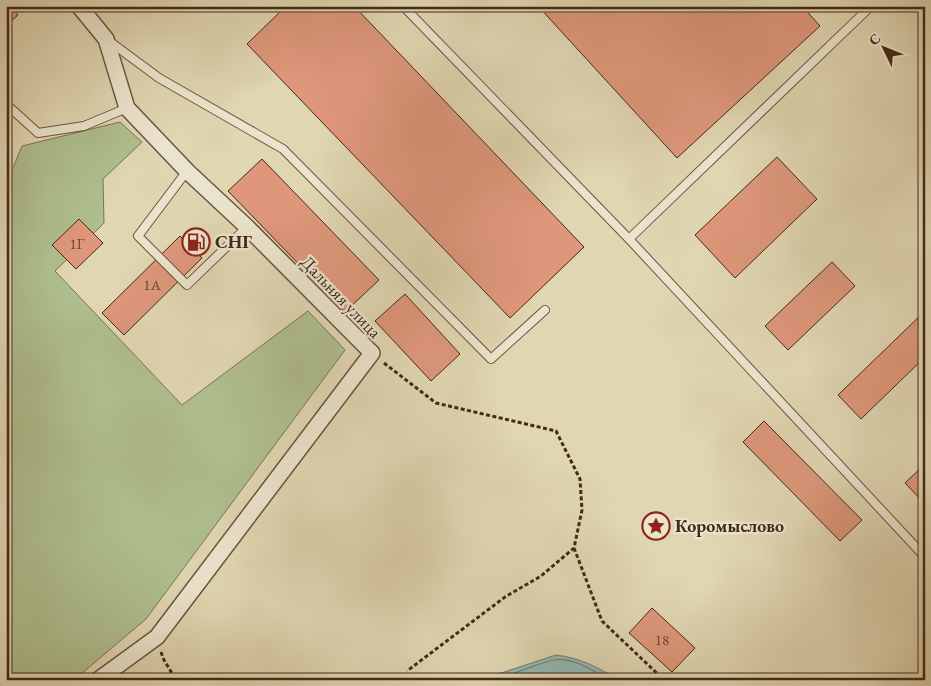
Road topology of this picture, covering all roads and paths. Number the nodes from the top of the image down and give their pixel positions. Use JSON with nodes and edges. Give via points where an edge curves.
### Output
{"nodes":[{"id":1,"x":79,"y":6,"type":"edge"},
{"id":2,"x":403,"y":6,"type":"edge"},
{"id":3,"x":871,"y":6,"type":"edge"},
{"id":4,"x":106,"y":39,"type":"junction"},
{"id":5,"x":6,"y":104,"type":"edge"},
{"id":6,"x":127,"y":108,"type":"junction"},
{"id":7,"x":187,"y":171,"type":"junction"},
{"id":8,"x":247,"y":227,"type":"junction"},
{"id":9,"x":629,"y":240,"type":"junction"},
{"id":10,"x":545,"y":310,"type":"dead end"},
{"id":11,"x":372,"y":353,"type":"junction"},
{"id":12,"x":574,"y":548,"type":"junction"},
{"id":13,"x":925,"y":557,"type":"edge"},
{"id":14,"x":157,"y":637,"type":"junction"},
{"id":15,"x":407,"y":670,"type":"dead end"},
{"id":16,"x":98,"y":680,"type":"edge"},
{"id":17,"x":176,"y":680,"type":"edge"},
{"id":18,"x":664,"y":680,"type":"edge"}],
"edges":[{"from":1,"to":4,"type":"street","name":"Дальняя улица"},
{"from":2,"to":9,"type":"lane"},
{"from":3,"to":9,"type":"lane"},
{"from":4,"to":6,"type":"street","name":"Дальняя улица"},
{"from":4,"to":10,"type":"lane","via":[[159,78],[283,149],[491,359]]},
{"from":5,"to":6,"type":"lane","via":[[38,133],[84,126]]},
{"from":6,"to":7,"type":"street","name":"Дальняя улица"},
{"from":7,"to":8,"type":"street","name":"Дальняя улица"},
{"from":7,"to":8,"type":"lane","via":[[138,236],[187,285]]},
{"from":8,"to":11,"type":"street","name":"Дальняя улица"},
{"from":9,"to":13,"type":"lane"},
{"from":11,"to":12,"type":"path","via":[[436,403],[556,431],[580,479],[582,510]]},
{"from":11,"to":14,"type":"street","name":"Дальняя улица"},
{"from":12,"to":15,"type":"path","via":[[541,576],[505,597]]},
{"from":12,"to":18,"type":"path","via":[[602,622]]},
{"from":14,"to":16,"type":"street","name":"Дальняя улица"},
{"from":14,"to":17,"type":"path","via":[[164,660]]}]}
